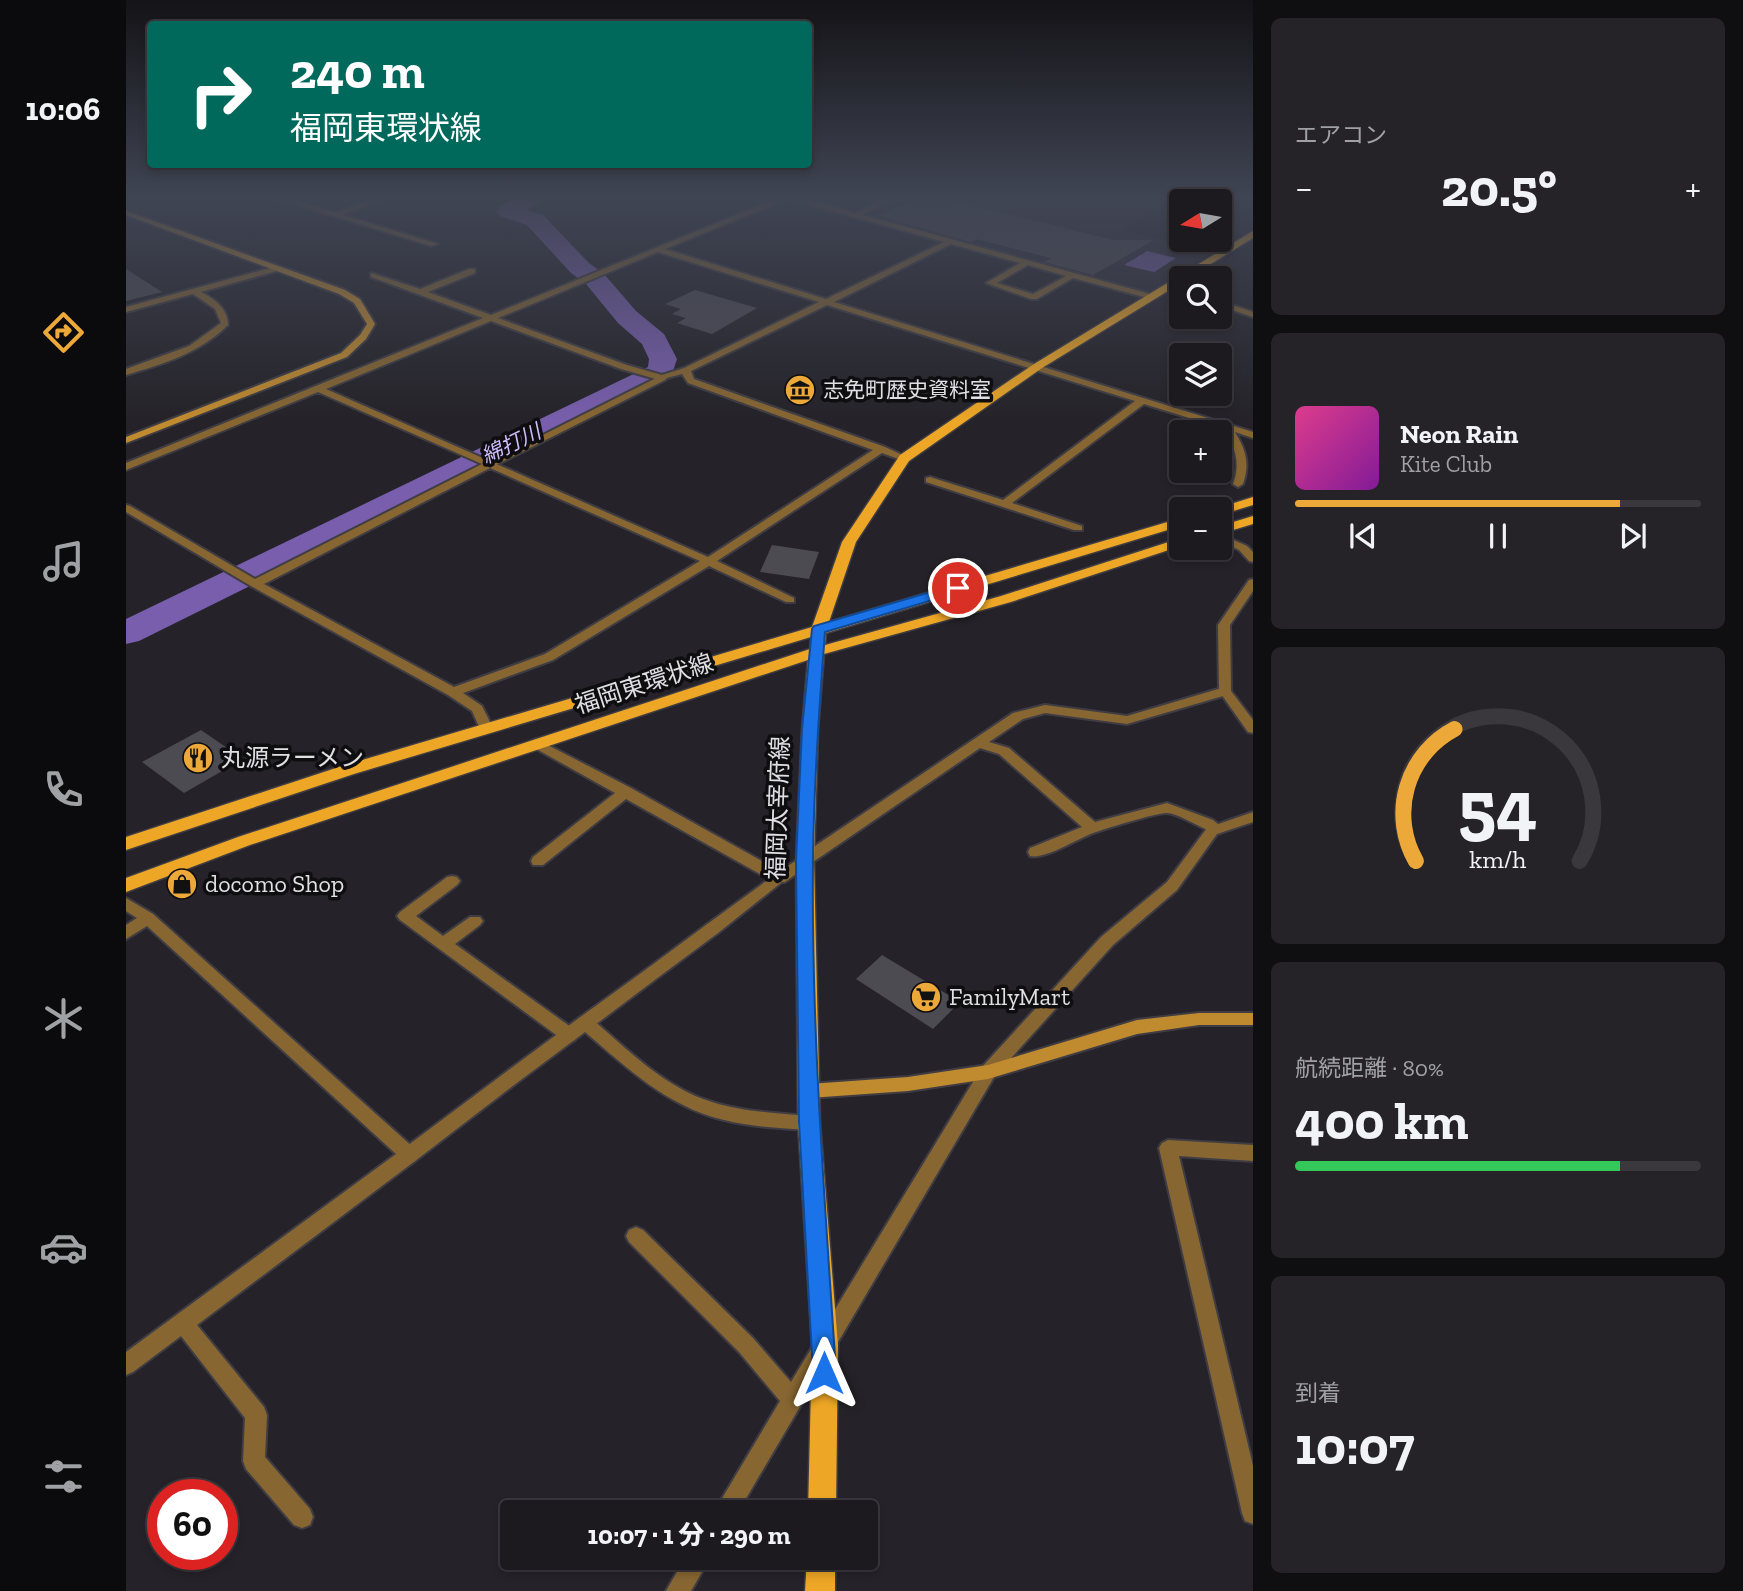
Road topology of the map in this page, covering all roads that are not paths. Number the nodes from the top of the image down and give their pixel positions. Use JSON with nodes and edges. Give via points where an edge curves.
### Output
{"nodes":[{"id":1,"x":266,"y":271,"type":"edge"},
{"id":2,"x":281,"y":271,"type":"edge"},
{"id":3,"x":472,"y":271,"type":"dead end"},
{"id":4,"x":600,"y":271,"type":"edge"},
{"id":5,"x":729,"y":271,"type":"edge"},
{"id":6,"x":890,"y":271,"type":"edge"},
{"id":7,"x":1012,"y":271,"type":"edge"},
{"id":8,"x":1053,"y":271,"type":"edge"},
{"id":9,"x":374,"y":275,"type":"dead end"},
{"id":10,"x":1071,"y":276,"type":"junction"},
{"id":11,"x":1169,"y":288,"type":"edge"},
{"id":12,"x":194,"y":292,"type":"junction"},
{"id":13,"x":421,"y":292,"type":"junction"},
{"id":14,"x":1151,"y":297,"type":"junction"},
{"id":15,"x":826,"y":302,"type":"junction"},
{"id":16,"x":1232,"y":307,"type":"edge"},
{"id":17,"x":126,"y":310,"type":"edge"},
{"id":18,"x":1251,"y":313,"type":"edge"},
{"id":19,"x":489,"y":317,"type":"junction"},
{"id":20,"x":1038,"y":366,"type":"junction"},
{"id":21,"x":687,"y":370,"type":"junction"},
{"id":22,"x":126,"y":372,"type":"edge"},
{"id":23,"x":662,"y":378,"type":"junction"},
{"id":24,"x":317,"y":388,"type":"junction"},
{"id":25,"x":1143,"y":400,"type":"junction"},
{"id":26,"x":1206,"y":420,"type":"edge"},
{"id":27,"x":1232,"y":428,"type":"edge"},
{"id":28,"x":1232,"y":435,"type":"edge"},
{"id":29,"x":1253,"y":435,"type":"edge"},
{"id":30,"x":126,"y":440,"type":"edge"},
{"id":31,"x":882,"y":449,"type":"junction"},
{"id":32,"x":904,"y":458,"type":"junction"},
{"id":33,"x":490,"y":464,"type":"junction"},
{"id":34,"x":126,"y":467,"type":"edge"},
{"id":35,"x":930,"y":480,"type":"dead end"},
{"id":36,"x":1238,"y":484,"type":"dead end"},
{"id":37,"x":1253,"y":501,"type":"edge"},
{"id":38,"x":1004,"y":504,"type":"junction"},
{"id":39,"x":1232,"y":507,"type":"edge"},
{"id":40,"x":126,"y":508,"type":"edge"},
{"id":41,"x":1253,"y":520,"type":"edge"},
{"id":42,"x":1232,"y":526,"type":"edge"},
{"id":43,"x":1169,"y":527,"type":"edge"},
{"id":44,"x":1078,"y":528,"type":"dead end"},
{"id":45,"x":1169,"y":546,"type":"edge"},
{"id":46,"x":1248,"y":547,"type":"edge"},
{"id":47,"x":1253,"y":559,"type":"edge"},
{"id":48,"x":709,"y":561,"type":"junction"},
{"id":49,"x":1253,"y":582,"type":"edge"},
{"id":50,"x":255,"y":584,"type":"junction"},
{"id":51,"x":790,"y":600,"type":"dead end"},
{"id":52,"x":819,"y":629,"type":"junction"},
{"id":53,"x":816,"y":652,"type":"junction"},
{"id":54,"x":1225,"y":691,"type":"junction"},
{"id":55,"x":453,"y":692,"type":"junction"},
{"id":56,"x":486,"y":728,"type":"junction"},
{"id":57,"x":1253,"y":729,"type":"edge"},
{"id":58,"x":536,"y":743,"type":"junction"},
{"id":59,"x":978,"y":743,"type":"junction"},
{"id":60,"x":626,"y":791,"type":"junction"},
{"id":61,"x":1253,"y":817,"type":"edge"},
{"id":62,"x":1092,"y":828,"type":"junction"},
{"id":63,"x":1217,"y":829,"type":"junction"},
{"id":64,"x":126,"y":844,"type":"edge"},
{"id":65,"x":1035,"y":852,"type":"dead end"},
{"id":66,"x":804,"y":860,"type":"junction"},
{"id":67,"x":538,"y":861,"type":"dead end"},
{"id":68,"x":780,"y":878,"type":"junction"},
{"id":69,"x":452,"y":881,"type":"dead end"},
{"id":70,"x":126,"y":885,"type":"edge"},
{"id":71,"x":126,"y":903,"type":"edge"},
{"id":72,"x":148,"y":918,"type":"junction"},
{"id":73,"x":475,"y":921,"type":"dead end"},
{"id":74,"x":126,"y":933,"type":"edge"},
{"id":75,"x":443,"y":944,"type":"junction"},
{"id":76,"x":1253,"y":1019,"type":"edge"},
{"id":77,"x":585,"y":1023,"type":"junction"},
{"id":78,"x":569,"y":1035,"type":"junction"},
{"id":79,"x":988,"y":1072,"type":"junction"},
{"id":80,"x":809,"y":1091,"type":"junction"},
{"id":81,"x":809,"y":1122,"type":"junction"},
{"id":82,"x":1253,"y":1153,"type":"edge"},
{"id":83,"x":408,"y":1155,"type":"junction"},
{"id":84,"x":636,"y":1237,"type":"dead end"},
{"id":85,"x":183,"y":1323,"type":"junction"},
{"id":86,"x":825,"y":1345,"type":"junction"},
{"id":87,"x":130,"y":1355,"type":"edge"},
{"id":88,"x":792,"y":1399,"type":"junction"},
{"id":89,"x":732,"y":1500,"type":"edge"},
{"id":90,"x":822,"y":1500,"type":"edge"},
{"id":91,"x":1253,"y":1514,"type":"edge"},
{"id":92,"x":302,"y":1517,"type":"dead end"},
{"id":93,"x":691,"y":1570,"type":"edge"},
{"id":94,"x":821,"y":1570,"type":"edge"},
{"id":95,"x":678,"y":1591,"type":"edge"},
{"id":96,"x":820,"y":1591,"type":"edge"}],
"edges":[{"from":1,"to":12,"type":"street"},
{"from":2,"to":30,"type":"street","via":[[342,292],[357,302],[371,324],[363,337],[344,355]]},
{"from":3,"to":13,"type":"street"},
{"from":4,"to":19,"type":"street"},
{"from":5,"to":15,"type":"street"},
{"from":6,"to":15,"type":"street"},
{"from":7,"to":10,"type":"street","via":[[990,283],[1034,297]]},
{"from":8,"to":10,"type":"street"},
{"from":9,"to":13,"type":"street"},
{"from":10,"to":14,"type":"street"},
{"from":11,"to":14,"type":"main road","name":"福岡太宰府線"},
{"from":12,"to":17,"type":"street"},
{"from":12,"to":22,"type":"street","via":[[218,305],[225,323],[213,337],[188,351]]},
{"from":13,"to":19,"type":"street"},
{"from":14,"to":20,"type":"main road","name":"福岡太宰府線"},
{"from":15,"to":20,"type":"street"},
{"from":15,"to":21,"type":"street"},
{"from":16,"to":18,"type":"street"},
{"from":19,"to":23,"type":"street"},
{"from":19,"to":24,"type":"street"},
{"from":20,"to":25,"type":"street"},
{"from":20,"to":32,"type":"main road","name":"福岡太宰府線"},
{"from":21,"to":23,"type":"street"},
{"from":21,"to":31,"type":"street","via":[[691,381]]},
{"from":23,"to":33,"type":"street"},
{"from":24,"to":33,"type":"street"},
{"from":24,"to":34,"type":"street"},
{"from":25,"to":26,"type":"street"},
{"from":25,"to":38,"type":"street"},
{"from":27,"to":29,"type":"street"},
{"from":28,"to":36,"type":"street","via":[[1243,458]]},
{"from":31,"to":32,"type":"street"},
{"from":31,"to":48,"type":"street"},
{"from":32,"to":52,"type":"main road","name":"福岡太宰府線","via":[[849,542]]},
{"from":33,"to":48,"type":"street"},
{"from":33,"to":50,"type":"street"},
{"from":35,"to":38,"type":"street"},
{"from":37,"to":39,"type":"main road"},
{"from":38,"to":44,"type":"street"},
{"from":40,"to":50,"type":"street"},
{"from":41,"to":42,"type":"main road"},
{"from":43,"to":52,"type":"main road","name":"福岡東環状線"},
{"from":45,"to":53,"type":"main road","name":"福岡東環状線","via":[[1006,599]]},
{"from":46,"to":47,"type":"street"},
{"from":48,"to":51,"type":"street"},
{"from":48,"to":55,"type":"street","via":[[550,657]]},
{"from":49,"to":54,"type":"street","via":[[1224,625]]},
{"from":50,"to":55,"type":"street"},
{"from":52,"to":53,"type":"main road","name":"福岡太宰府線"},
{"from":52,"to":56,"type":"main road","name":"福岡東環状線"},
{"from":53,"to":58,"type":"main road","name":"福岡東環状線"},
{"from":53,"to":66,"type":"main road","name":"福岡太宰府線"},
{"from":54,"to":57,"type":"street"},
{"from":54,"to":59,"type":"street","via":[[1127,720],[1045,709],[1018,716]]},
{"from":55,"to":56,"type":"street","via":[[477,709]]},
{"from":56,"to":64,"type":"main road","name":"福岡東環状線"},
{"from":58,"to":60,"type":"street"},
{"from":58,"to":70,"type":"main road","name":"福岡東環状線"},
{"from":59,"to":62,"type":"street","via":[[1004,751]]},
{"from":59,"to":66,"type":"street"},
{"from":60,"to":67,"type":"street"},
{"from":60,"to":68,"type":"street"},
{"from":61,"to":63,"type":"street"},
{"from":62,"to":63,"type":"street","via":[[1167,808]]},
{"from":62,"to":65,"type":"street"},
{"from":63,"to":79,"type":"street","via":[[1172,886],[1107,941]]},
{"from":66,"to":68,"type":"street"},
{"from":66,"to":80,"type":"main road","name":"福岡太宰府線"},
{"from":68,"to":77,"type":"street"},
{"from":69,"to":75,"type":"street","via":[[405,916]]},
{"from":71,"to":72,"type":"street"},
{"from":72,"to":74,"type":"street"},
{"from":72,"to":83,"type":"street"},
{"from":73,"to":75,"type":"street"},
{"from":75,"to":78,"type":"street"},
{"from":76,"to":79,"type":"street","via":[[1199,1019],[1137,1027]]},
{"from":77,"to":78,"type":"street"},
{"from":77,"to":81,"type":"street","via":[[658,1082],[699,1105],[751,1118]]},
{"from":78,"to":83,"type":"street"},
{"from":79,"to":80,"type":"street"},
{"from":79,"to":86,"type":"street"},
{"from":80,"to":81,"type":"main road","name":"福岡太宰府線"},
{"from":81,"to":86,"type":"main road","name":"福岡太宰府線"},
{"from":82,"to":91,"type":"street","via":[[1168,1148]]},
{"from":83,"to":85,"type":"street"},
{"from":84,"to":88,"type":"street","via":[[746,1345]]},
{"from":85,"to":87,"type":"street"},
{"from":85,"to":92,"type":"street","via":[[256,1415],[254,1461]]},
{"from":86,"to":88,"type":"street"},
{"from":86,"to":90,"type":"main road","name":"福岡太宰府線"},
{"from":88,"to":89,"type":"street"},
{"from":93,"to":95,"type":"street"},
{"from":94,"to":96,"type":"main road"}]}
